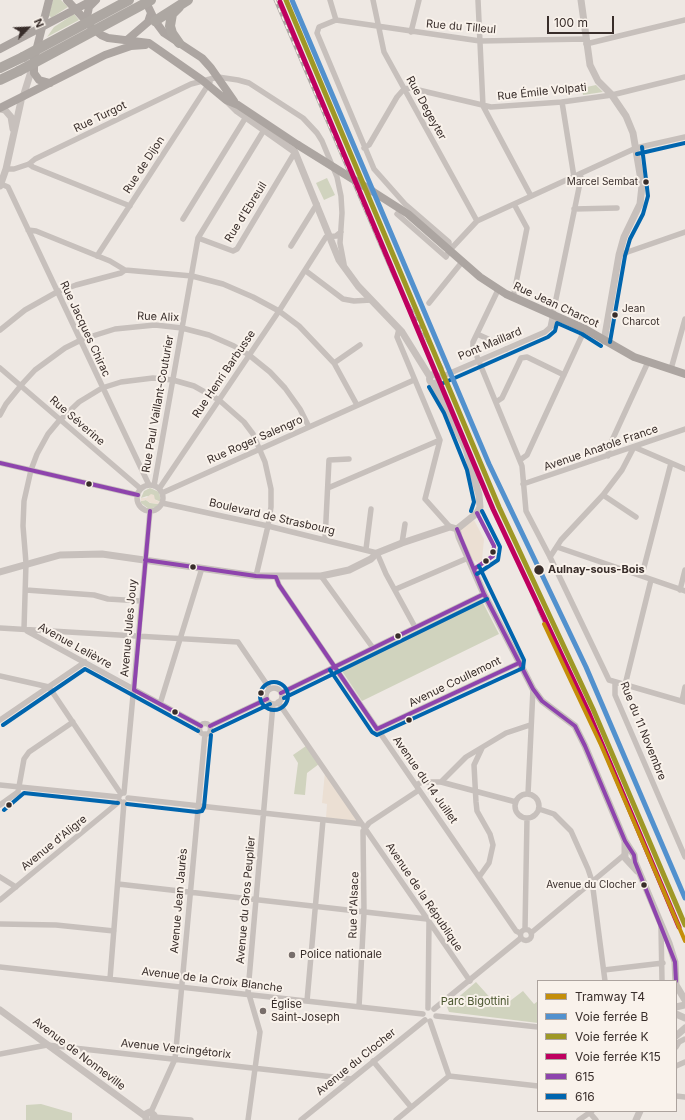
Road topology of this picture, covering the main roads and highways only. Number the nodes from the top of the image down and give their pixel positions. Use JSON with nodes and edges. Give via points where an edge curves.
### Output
{"nodes":[{"id":1,"x":67,"y":0,"type":"edge"},
{"id":2,"x":94,"y":0,"type":"edge"},
{"id":3,"x":130,"y":0,"type":"edge"},
{"id":4,"x":145,"y":0,"type":"edge"},
{"id":5,"x":151,"y":0,"type":"edge"},
{"id":6,"x":47,"y":2,"type":"edge"},
{"id":7,"x":183,"y":4,"type":"edge"},
{"id":8,"x":75,"y":10,"type":"junction"},
{"id":9,"x":151,"y":19,"type":"junction"},
{"id":10,"x":91,"y":27,"type":"junction"},
{"id":11,"x":41,"y":29,"type":"junction"},
{"id":12,"x":20,"y":39,"type":"junction"},
{"id":13,"x":132,"y":40,"type":"junction"},
{"id":14,"x":180,"y":43,"type":"junction"},
{"id":15,"x":156,"y":48,"type":"junction"},
{"id":16,"x":0,"y":49,"type":"edge"},
{"id":17,"x":105,"y":55,"type":"junction"},
{"id":18,"x":0,"y":68,"type":"edge"},
{"id":19,"x":0,"y":80,"type":"edge"},
{"id":20,"x":210,"y":80,"type":"junction"},
{"id":21,"x":50,"y":83,"type":"junction"},
{"id":22,"x":238,"y":105,"type":"junction"},
{"id":23,"x":0,"y":109,"type":"edge"},
{"id":24,"x":685,"y":374,"type":"edge"}],
"edges":[{"from":1,"to":8,"type":"main road"},
{"from":2,"to":8,"type":"main road"},
{"from":2,"to":10,"type":"main road","via":[[87,17]]},
{"from":3,"to":18,"type":"highway","bridge":true},
{"from":4,"to":9,"type":"main road"},
{"from":5,"to":19,"type":"highway","bridge":true},
{"from":6,"to":11,"type":"main road"},
{"from":6,"to":12,"type":"main road","via":[[38,22]]},
{"from":7,"to":9,"type":"highway"},
{"from":7,"to":14,"type":"highway","via":[[172,14],[170,26]]},
{"from":8,"to":10,"type":"main road"},
{"from":8,"to":11,"type":"main road"},
{"from":9,"to":13,"type":"main road"},
{"from":9,"to":14,"type":"main road","via":[[164,33]]},
{"from":10,"to":13,"type":"main road","via":[[108,38]]},
{"from":11,"to":12,"type":"main road"},
{"from":11,"to":21,"type":"main road","via":[[34,59],[34,73],[39,80]]},
{"from":12,"to":16,"type":"main road"},
{"from":13,"to":15,"type":"main road","via":[[149,43]]},
{"from":13,"to":17,"type":"main road"},
{"from":14,"to":20,"type":"main road","via":[[202,58]]},
{"from":15,"to":17,"type":"main road","via":[[137,45]]},
{"from":15,"to":20,"type":"main road"},
{"from":17,"to":21,"type":"main road"},
{"from":20,"to":22,"type":"main road"},
{"from":20,"to":22,"type":"main road","via":[[226,100]]},
{"from":21,"to":23,"type":"main road"},
{"from":22,"to":24,"type":"main road","name":"Rue Jean Charcot","bridge":true,"via":[[296,149],[408,214],[498,290],[586,329],[624,352]]}]}
